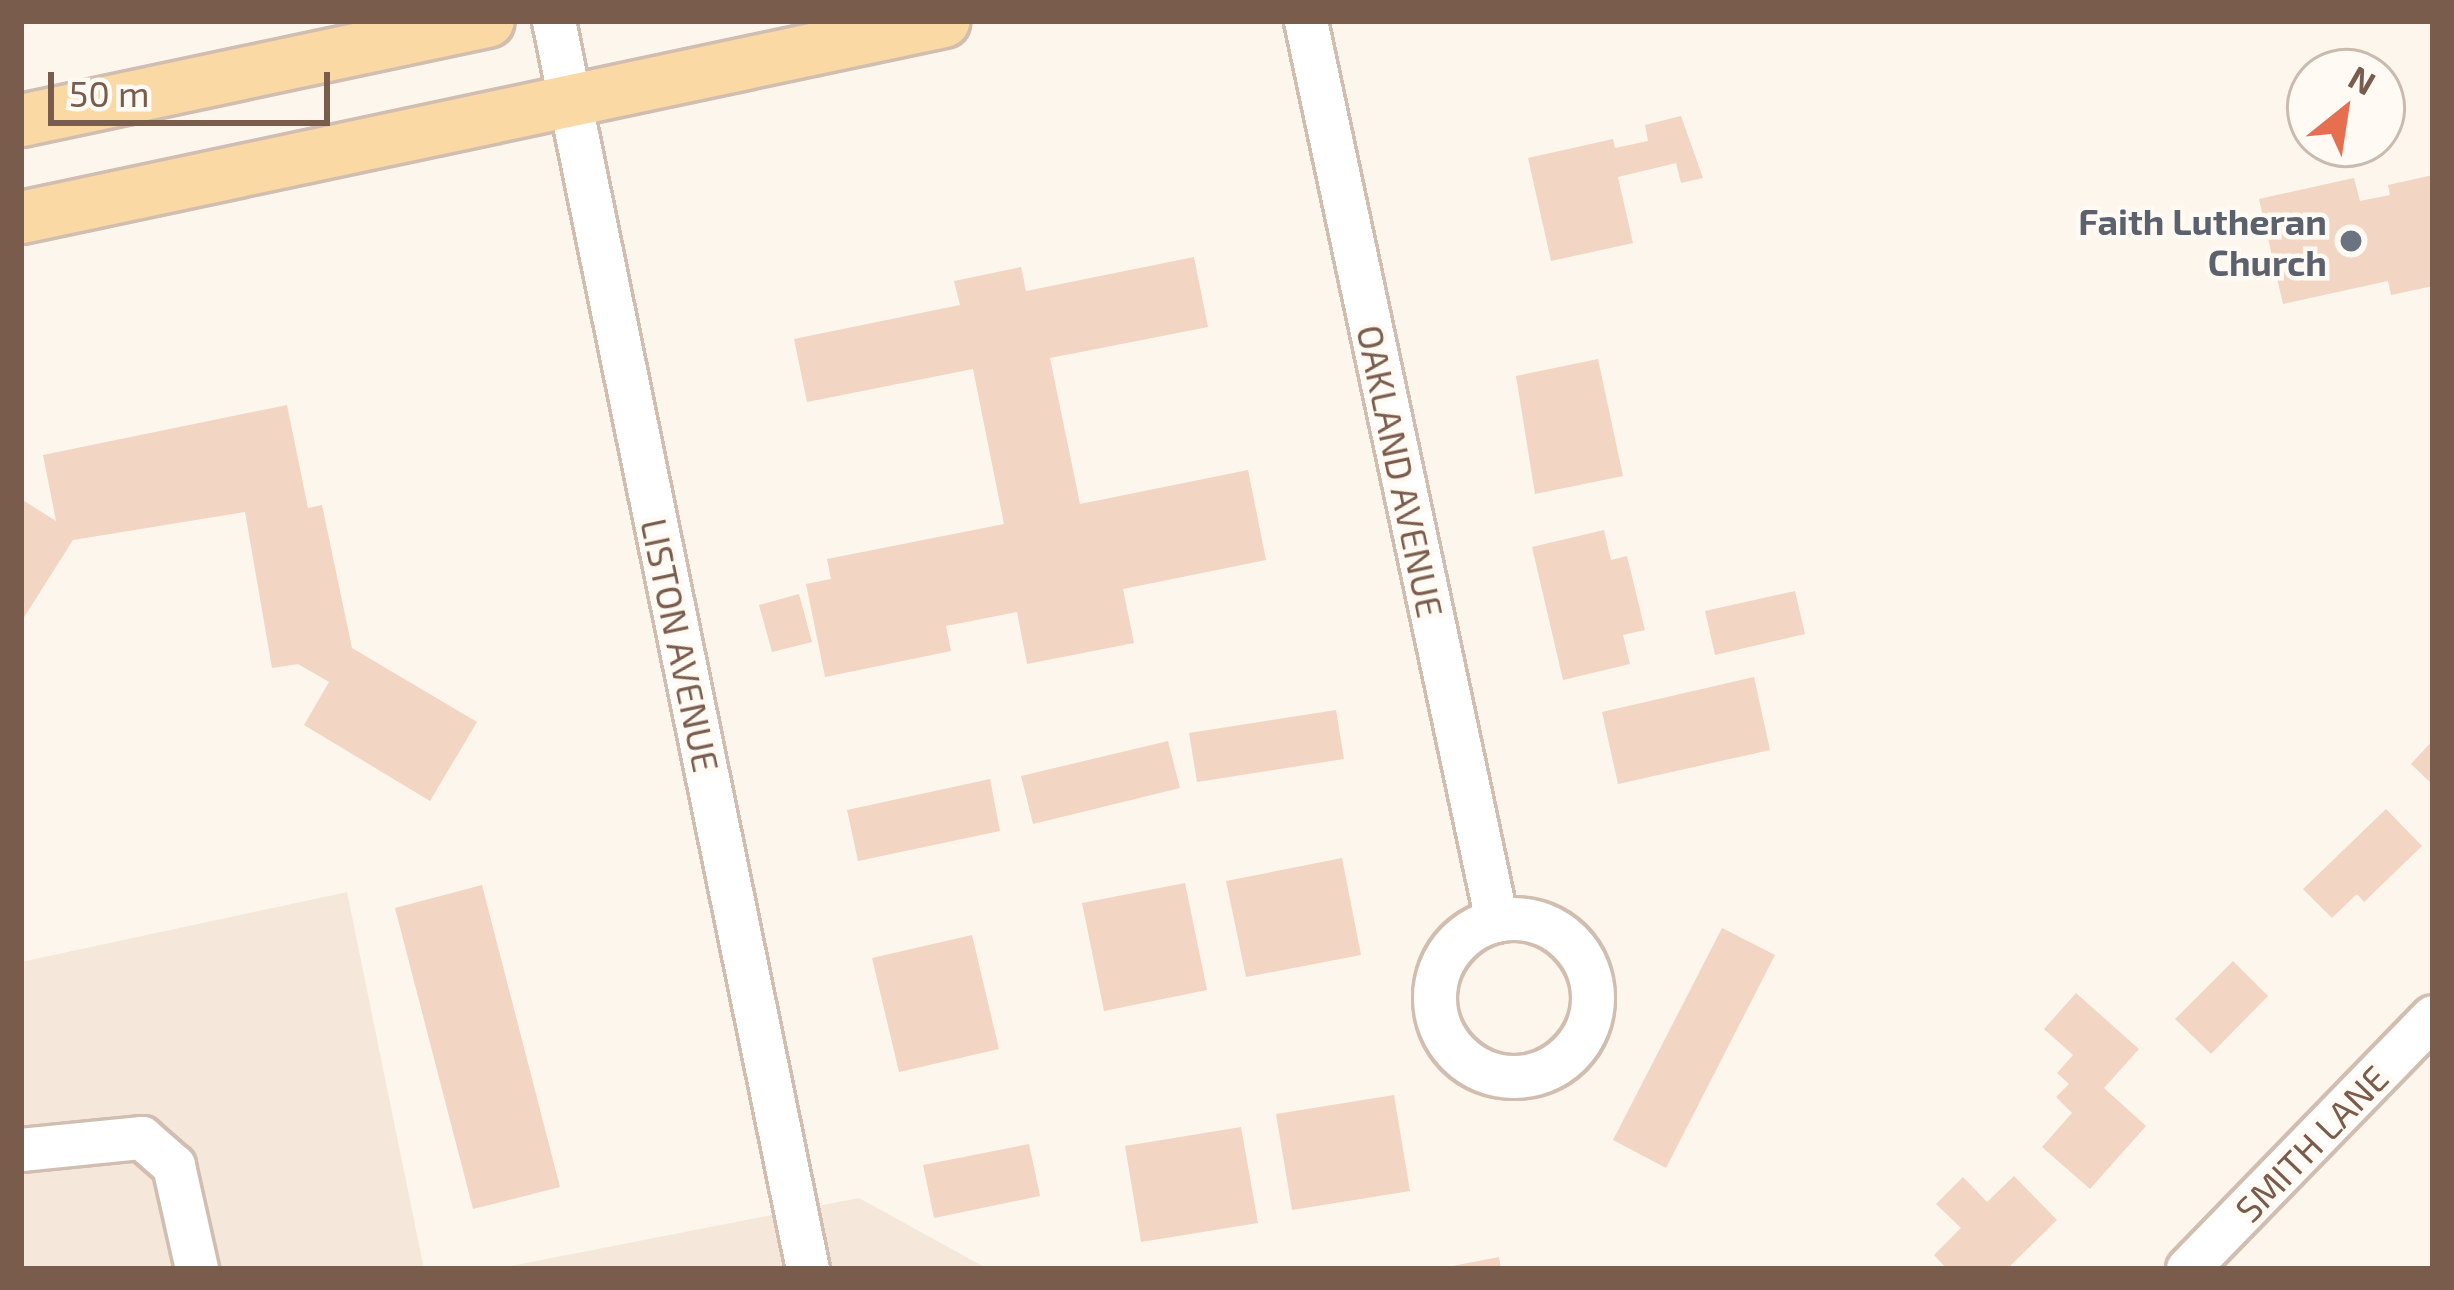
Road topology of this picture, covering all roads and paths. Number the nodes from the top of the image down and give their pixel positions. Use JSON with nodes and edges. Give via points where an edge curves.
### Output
{"nodes":[{"id":1,"x":488,"y":21,"type":"edge"},
{"id":2,"x":554,"y":21,"type":"edge"},
{"id":3,"x":944,"y":21,"type":"edge"},
{"id":4,"x":1306,"y":21,"type":"edge"},
{"id":5,"x":570,"y":101,"type":"junction"},
{"id":6,"x":21,"y":120,"type":"edge"},
{"id":7,"x":21,"y":217,"type":"edge"},
{"id":8,"x":1497,"y":921,"type":"dead end"},
{"id":9,"x":2433,"y":1017,"type":"edge"},
{"id":10,"x":21,"y":1150,"type":"edge"},
{"id":11,"x":197,"y":1269,"type":"edge"},
{"id":12,"x":808,"y":1269,"type":"edge"},
{"id":13,"x":2188,"y":1269,"type":"edge"}],
"edges":[{"from":1,"to":6,"type":"main road"},
{"from":2,"to":5,"type":"street","name":"LISTON AVENUE"},
{"from":3,"to":5,"type":"main road"},
{"from":4,"to":8,"type":"street","name":"OAKLAND AVENUE"},
{"from":5,"to":7,"type":"main road"},
{"from":5,"to":12,"type":"street","name":"LISTON AVENUE"},
{"from":9,"to":13,"type":"street","name":"SMITH LANE"},
{"from":10,"to":11,"type":"street","via":[[142,1138],[174,1166]]}]}
